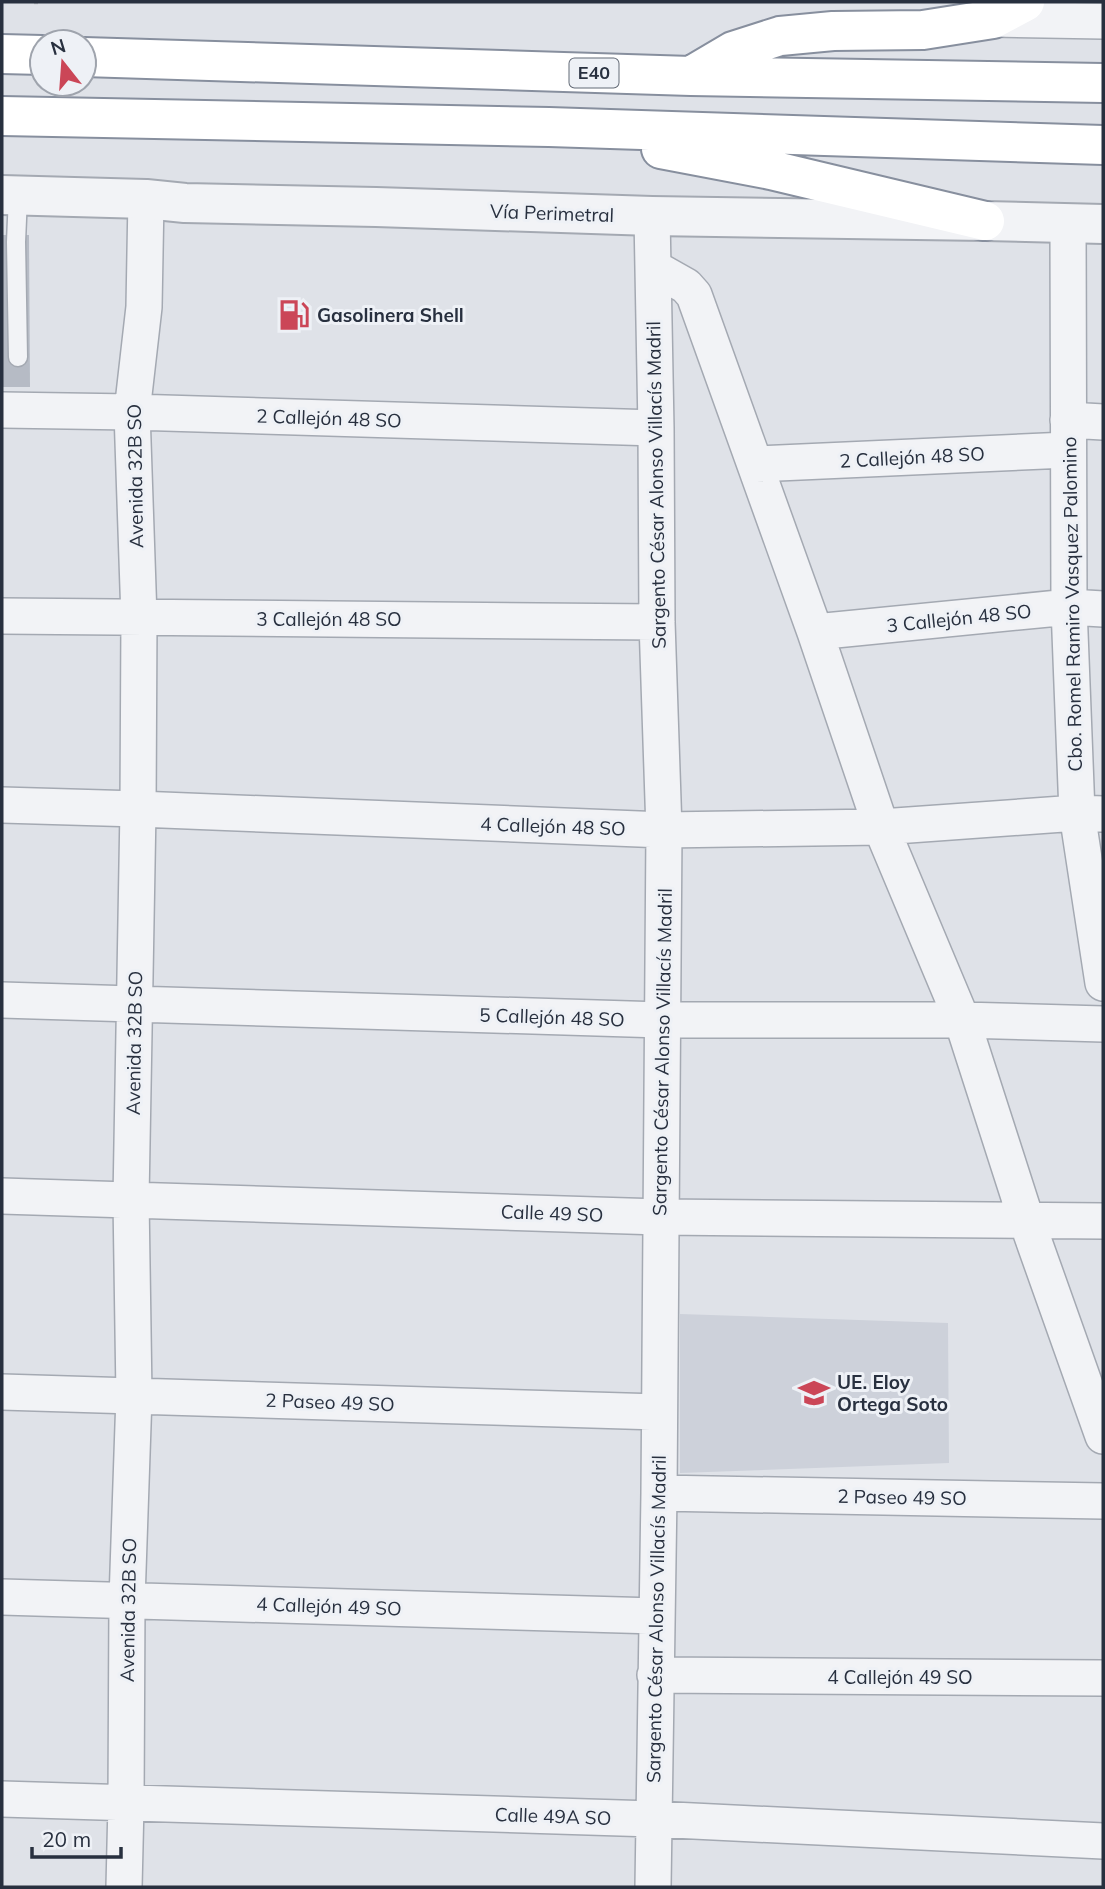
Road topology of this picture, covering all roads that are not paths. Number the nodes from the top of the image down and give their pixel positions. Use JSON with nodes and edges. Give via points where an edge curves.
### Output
{"nodes":[{"id":1,"x":1009,"y":10,"type":"edge"},
{"id":2,"x":1103,"y":21,"type":"edge"},
{"id":3,"x":2,"y":54,"type":"edge"},
{"id":4,"x":28,"y":55,"type":"edge"},
{"id":5,"x":98,"y":57,"type":"edge"},
{"id":6,"x":691,"y":76,"type":"junction"},
{"id":7,"x":1103,"y":83,"type":"edge"},
{"id":8,"x":2,"y":116,"type":"edge"},
{"id":9,"x":549,"y":127,"type":"junction"},
{"id":10,"x":1103,"y":145,"type":"edge"},
{"id":11,"x":10,"y":195,"type":"edge"},
{"id":12,"x":146,"y":199,"type":"junction"},
{"id":13,"x":652,"y":216,"type":"junction"},
{"id":14,"x":985,"y":220,"type":"junction"},
{"id":15,"x":1086,"y":224,"type":"edge"},
{"id":16,"x":654,"y":268,"type":"junction"},
{"id":17,"x":18,"y":357,"type":"dead end"},
{"id":18,"x":2,"y":410,"type":"edge"},
{"id":19,"x":132,"y":412,"type":"junction"},
{"id":20,"x":1103,"y":422,"type":"edge"},
{"id":21,"x":656,"y":428,"type":"junction"},
{"id":22,"x":1068,"y":435,"type":"junction"},
{"id":23,"x":756,"y":464,"type":"junction"},
{"id":24,"x":1069,"y":607,"type":"junction"},
{"id":25,"x":1103,"y":610,"type":"edge"},
{"id":26,"x":2,"y":616,"type":"edge"},
{"id":27,"x":139,"y":618,"type":"junction"},
{"id":28,"x":657,"y":622,"type":"junction"},
{"id":29,"x":815,"y":632,"type":"junction"},
{"id":30,"x":2,"y":805,"type":"edge"},
{"id":31,"x":138,"y":808,"type":"junction"},
{"id":32,"x":1090,"y":813,"type":"edge"},
{"id":33,"x":881,"y":827,"type":"junction"},
{"id":34,"x":664,"y":830,"type":"junction"},
{"id":35,"x":1103,"y":984,"type":"edge"},
{"id":36,"x":2,"y":1000,"type":"edge"},
{"id":37,"x":135,"y":1004,"type":"junction"},
{"id":38,"x":662,"y":1020,"type":"junction"},
{"id":39,"x":962,"y":1020,"type":"junction"},
{"id":40,"x":1103,"y":1024,"type":"edge"},
{"id":41,"x":2,"y":1196,"type":"edge"},
{"id":42,"x":131,"y":1199,"type":"junction"},
{"id":43,"x":660,"y":1217,"type":"junction"},
{"id":44,"x":1026,"y":1219,"type":"junction"},
{"id":45,"x":1103,"y":1221,"type":"edge"},
{"id":46,"x":2,"y":1392,"type":"edge"},
{"id":47,"x":134,"y":1396,"type":"junction"},
{"id":48,"x":659,"y":1412,"type":"junction"},
{"id":49,"x":1103,"y":1436,"type":"edge"},
{"id":50,"x":659,"y":1493,"type":"junction"},
{"id":51,"x":1103,"y":1501,"type":"edge"},
{"id":52,"x":2,"y":1597,"type":"edge"},
{"id":53,"x":127,"y":1600,"type":"junction"},
{"id":54,"x":656,"y":1616,"type":"junction"},
{"id":55,"x":655,"y":1675,"type":"junction"},
{"id":56,"x":1103,"y":1678,"type":"edge"},
{"id":57,"x":2,"y":1800,"type":"edge"},
{"id":58,"x":126,"y":1804,"type":"junction"},
{"id":59,"x":653,"y":1819,"type":"junction"},
{"id":60,"x":1103,"y":1841,"type":"edge"},
{"id":61,"x":124,"y":1887,"type":"edge"},
{"id":62,"x":653,"y":1887,"type":"edge"}],
"edges":[{"from":1,"to":2,"type":"street"},
{"from":1,"to":6,"type":"highway","via":[[923,30],[780,36],[733,51]]},
{"from":3,"to":4,"type":"highway"},
{"from":5,"to":6,"type":"highway","number":"E40"},
{"from":6,"to":7,"type":"highway","number":"E40"},
{"from":8,"to":9,"type":"highway"},
{"from":9,"to":10,"type":"highway"},
{"from":9,"to":14,"type":"highway","via":[[771,170]]},
{"from":11,"to":12,"type":"street","name":"Vía Perimetral"},
{"from":11,"to":17,"type":"lane","via":[[16,242]]},
{"from":12,"to":13,"type":"street","name":"Vía Perimetral"},
{"from":12,"to":19,"type":"street","name":"Avenida 32B SO","via":[[144,307]]},
{"from":13,"to":14,"type":"street","name":"Vía Perimetral"},
{"from":13,"to":16,"type":"street","name":"Sargento César Alonso Villacís Madril"},
{"from":14,"to":15,"type":"street","name":"Vía Perimetral"},
{"from":15,"to":22,"type":"street","name":"Cbo. Romel Ramiro Vasquez Palomino"},
{"from":16,"to":21,"type":"street","name":"Sargento César Alonso Villacís Madril"},
{"from":16,"to":23,"type":"street","via":[[694,295]]},
{"from":18,"to":19,"type":"street","name":"2 Callejón 48 SO"},
{"from":19,"to":21,"type":"street","name":"2 Callejón 48 SO"},
{"from":19,"to":27,"type":"street","name":"Avenida 32B SO"},
{"from":20,"to":22,"type":"street","name":"2 Callejón 48 SO"},
{"from":21,"to":28,"type":"street","name":"Sargento César Alonso Villacís Madril"},
{"from":22,"to":23,"type":"street","name":"2 Callejón 48 SO"},
{"from":22,"to":24,"type":"street","name":"Cbo. Romel Ramiro Vasquez Palomino"},
{"from":23,"to":29,"type":"street"},
{"from":24,"to":25,"type":"street","name":"3 Callejón 48 SO"},
{"from":24,"to":29,"type":"street","name":"3 Callejón 48 SO"},
{"from":24,"to":32,"type":"street","name":"Cbo. Romel Ramiro Vasquez Palomino"},
{"from":26,"to":27,"type":"street","name":"3 Callejón 48 SO"},
{"from":27,"to":28,"type":"street","name":"3 Callejón 48 SO"},
{"from":27,"to":31,"type":"street","name":"Avenida 32B SO"},
{"from":28,"to":34,"type":"street","name":"Sargento César Alonso Villacís Madril"},
{"from":29,"to":33,"type":"street"},
{"from":30,"to":31,"type":"street","name":"4 Callejón 48 SO"},
{"from":31,"to":34,"type":"street","name":"4 Callejón 48 SO"},
{"from":31,"to":37,"type":"street","name":"Avenida 32B SO"},
{"from":32,"to":33,"type":"street","name":"4 Callejón 48 SO"},
{"from":32,"to":35,"type":"street","name":"Cbo. Romel Ramiro Vasquez Palomino"},
{"from":33,"to":34,"type":"street","name":"4 Callejón 48 SO"},
{"from":33,"to":39,"type":"street"},
{"from":34,"to":38,"type":"street","name":"Sargento César Alonso Villacís Madril"},
{"from":36,"to":37,"type":"street","name":"5 Callejón 48 SO"},
{"from":37,"to":38,"type":"street","name":"5 Callejón 48 SO"},
{"from":37,"to":42,"type":"street","name":"Avenida 32B SO"},
{"from":38,"to":39,"type":"street","name":"5 Callejón 48 SO"},
{"from":38,"to":43,"type":"street","name":"Sargento César Alonso Villacís Madril"},
{"from":39,"to":40,"type":"street","name":"5 Callejón 48 SO"},
{"from":39,"to":44,"type":"street"},
{"from":41,"to":42,"type":"street","name":"Calle 49 SO"},
{"from":42,"to":43,"type":"street","name":"Calle 49 SO"},
{"from":42,"to":47,"type":"street","name":"Avenida 32B SO"},
{"from":43,"to":44,"type":"street","name":"Calle 49 SO"},
{"from":43,"to":48,"type":"street","name":"Sargento César Alonso Villacís Madril"},
{"from":44,"to":45,"type":"street","name":"Calle 49 SO"},
{"from":44,"to":49,"type":"street"},
{"from":46,"to":47,"type":"street","name":"2 Paseo 49 SO"},
{"from":47,"to":48,"type":"street","name":"2 Paseo 49 SO"},
{"from":47,"to":53,"type":"street","name":"Avenida 32B SO"},
{"from":48,"to":50,"type":"street","name":"Sargento César Alonso Villacís Madril"},
{"from":50,"to":51,"type":"street","name":"2 Paseo 49 SO"},
{"from":50,"to":54,"type":"street","name":"Sargento César Alonso Villacís Madril"},
{"from":52,"to":53,"type":"street","name":"4 Callejón 49 SO"},
{"from":53,"to":54,"type":"street","name":"4 Callejón 49 SO"},
{"from":53,"to":58,"type":"street","name":"Avenida 32B SO"},
{"from":54,"to":55,"type":"street","name":"Sargento César Alonso Villacís Madril"},
{"from":55,"to":56,"type":"street","name":"4 Callejón 49 SO"},
{"from":55,"to":59,"type":"street","name":"Sargento César Alonso Villacís Madril"},
{"from":57,"to":58,"type":"street","name":"Calle 49A SO"},
{"from":58,"to":59,"type":"street","name":"Calle 49A SO"},
{"from":58,"to":61,"type":"street","name":"Avenida 32B SO"},
{"from":59,"to":60,"type":"street","name":"Calle 49A SO"},
{"from":59,"to":62,"type":"street","name":"Sargento César Alonso Villacís Madril"}]}
